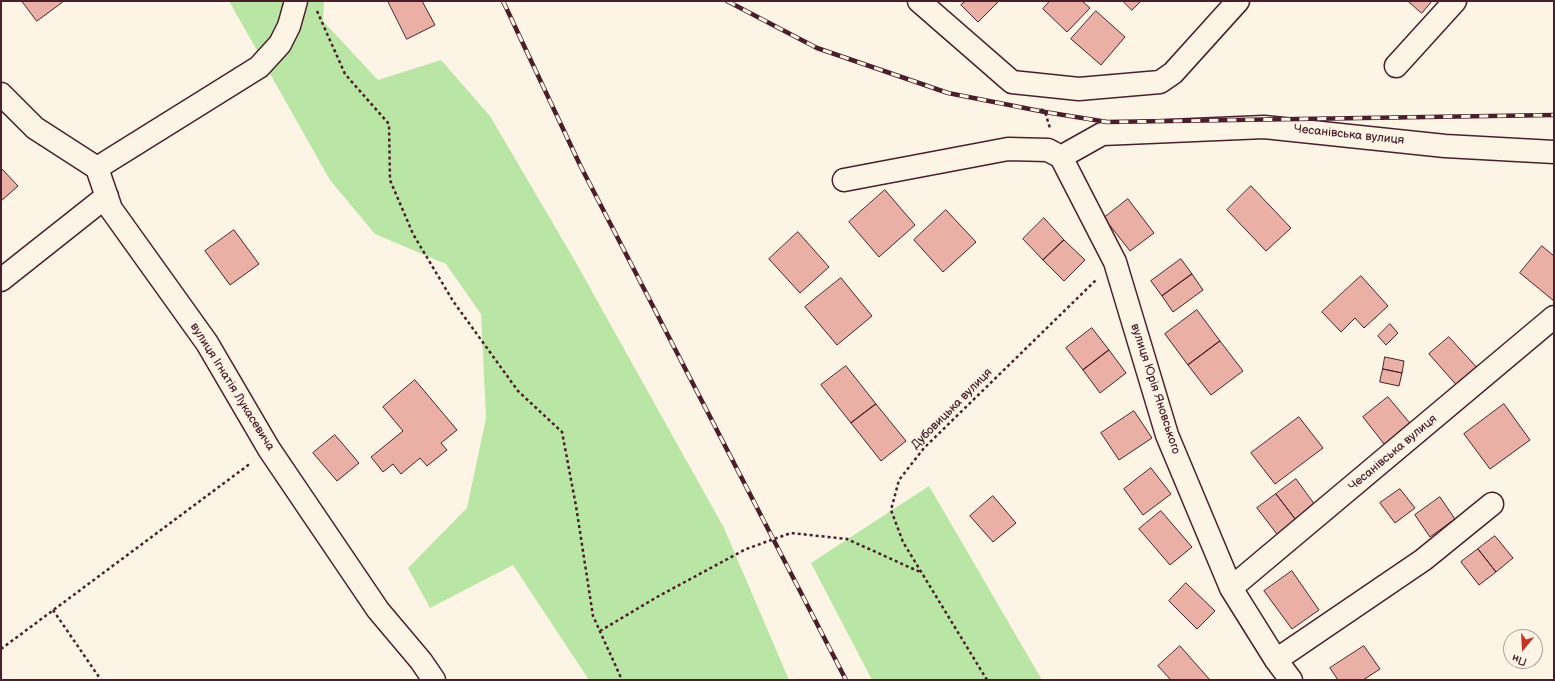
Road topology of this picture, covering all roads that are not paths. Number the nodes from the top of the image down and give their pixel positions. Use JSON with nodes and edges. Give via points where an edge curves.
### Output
{"nodes":[{"id":1,"x":919,"y":1,"type":"edge"},
{"id":2,"x":1238,"y":1,"type":"edge"},
{"id":3,"x":1455,"y":1,"type":"edge"},
{"id":4,"x":306,"y":5,"type":"edge"},
{"id":5,"x":1396,"y":66,"type":"dead end"},
{"id":6,"x":1,"y":94,"type":"edge"},
{"id":7,"x":1554,"y":152,"type":"edge"},
{"id":8,"x":1054,"y":154,"type":"junction"},
{"id":9,"x":97,"y":168,"type":"junction"},
{"id":10,"x":844,"y":180,"type":"dead end"},
{"id":11,"x":107,"y":196,"type":"junction"},
{"id":12,"x":1,"y":280,"type":"edge"},
{"id":13,"x":1554,"y":317,"type":"edge"},
{"id":14,"x":1492,"y":504,"type":"dead end"},
{"id":15,"x":1231,"y":588,"type":"junction"},
{"id":16,"x":1276,"y":660,"type":"junction"},
{"id":17,"x":434,"y":680,"type":"edge"},
{"id":18,"x":1291,"y":680,"type":"edge"}],
"edges":[{"from":1,"to":2,"type":"street","via":[[1012,82],[1079,89],[1160,82],[1173,73]]},
{"from":3,"to":5,"type":"street"},
{"from":4,"to":9,"type":"street","via":[[280,44],[259,67]]},
{"from":6,"to":9,"type":"street","via":[[35,128]]},
{"from":7,"to":8,"type":"street","name":"Чесанівська вулиця","via":[[1445,146],[1264,127],[1102,134]]},
{"from":8,"to":10,"type":"street","via":[[1008,149]]},
{"from":8,"to":15,"type":"street","name":"вулиця Юрія Яновського","via":[[1115,262],[1167,435]]},
{"from":9,"to":11,"type":"street","name":"вулиця Ігнатія Лукасевича"},
{"from":11,"to":12,"type":"street"},
{"from":11,"to":17,"type":"street","name":"вулиця Ігнатія Лукасевича","via":[[111,209],[207,343],[270,449],[378,610]]},
{"from":13,"to":15,"type":"street","name":"Чесанівська вулиця"},
{"from":14,"to":16,"type":"street","via":[[1423,560]]},
{"from":15,"to":16,"type":"street","name":"вулиця Юрія Яновського"},
{"from":16,"to":18,"type":"street","name":"вулиця Юрія Яновського"}]}
